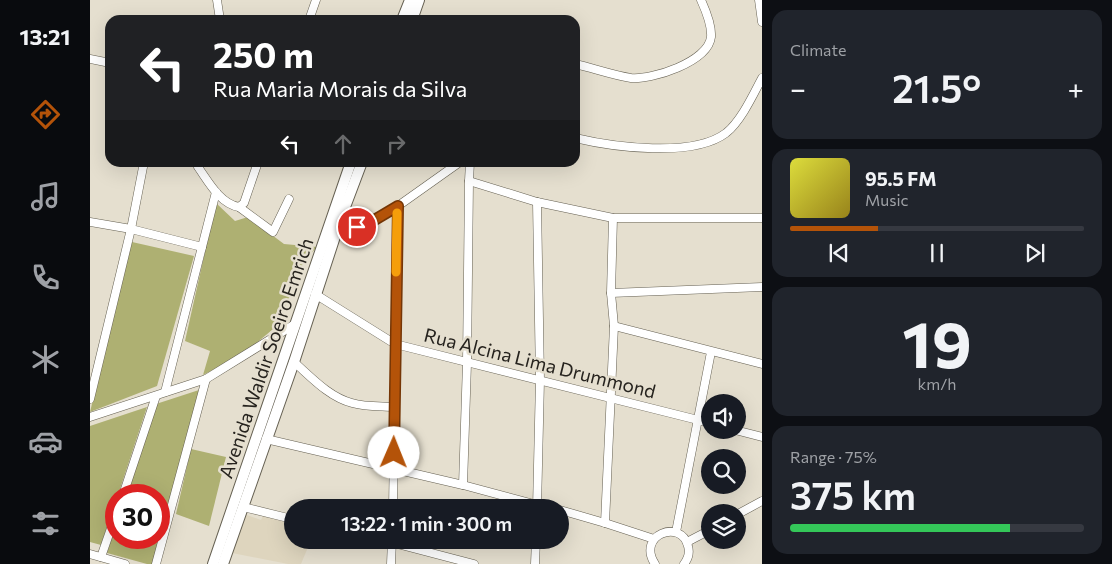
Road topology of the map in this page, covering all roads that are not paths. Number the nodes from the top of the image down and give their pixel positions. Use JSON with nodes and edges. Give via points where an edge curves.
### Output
{"nodes":[{"id":1,"x":217,"y":0,"type":"edge"},
{"id":2,"x":316,"y":0,"type":"edge"},
{"id":3,"x":410,"y":0,"type":"edge"},
{"id":4,"x":419,"y":0,"type":"edge"},
{"id":5,"x":701,"y":0,"type":"edge"},
{"id":6,"x":759,"y":0,"type":"edge"},
{"id":7,"x":219,"y":15,"type":"edge"},
{"id":8,"x":311,"y":15,"type":"edge"},
{"id":9,"x":404,"y":15,"type":"edge"},
{"id":10,"x":414,"y":15,"type":"edge"},
{"id":11,"x":762,"y":22,"type":"edge"},
{"id":12,"x":90,"y":59,"type":"edge"},
{"id":13,"x":105,"y":61,"type":"edge"},
{"id":14,"x":580,"y":65,"type":"edge"},
{"id":15,"x":762,"y":78,"type":"edge"},
{"id":16,"x":580,"y":139,"type":"edge"},
{"id":17,"x":143,"y":167,"type":"edge"},
{"id":18,"x":198,"y":167,"type":"edge"},
{"id":19,"x":256,"y":167,"type":"edge"},
{"id":20,"x":350,"y":167,"type":"edge"},
{"id":21,"x":360,"y":167,"type":"edge"},
{"id":22,"x":452,"y":167,"type":"edge"},
{"id":23,"x":469,"y":167,"type":"edge"},
{"id":24,"x":468,"y":181,"type":"junction"},
{"id":25,"x":216,"y":192,"type":"junction"},
{"id":26,"x":289,"y":199,"type":"dead end"},
{"id":27,"x":537,"y":202,"type":"junction"},
{"id":28,"x":398,"y":206,"type":"junction"},
{"id":29,"x":239,"y":207,"type":"junction"},
{"id":30,"x":613,"y":218,"type":"junction"},
{"id":31,"x":762,"y":218,"type":"edge"},
{"id":32,"x":90,"y":222,"type":"edge"},
{"id":33,"x":131,"y":229,"type":"junction"},
{"id":34,"x":333,"y":230,"type":"junction"},
{"id":35,"x":202,"y":247,"type":"junction"},
{"id":36,"x":762,"y":287,"type":"edge"},
{"id":37,"x":611,"y":293,"type":"junction"},
{"id":38,"x":316,"y":294,"type":"junction"},
{"id":39,"x":295,"y":324,"type":"junction"},
{"id":40,"x":614,"y":326,"type":"junction"},
{"id":41,"x":395,"y":344,"type":"junction"},
{"id":42,"x":711,"y":352,"type":"junction"},
{"id":43,"x":294,"y":362,"type":"junction"},
{"id":44,"x":467,"y":363,"type":"junction"},
{"id":45,"x":762,"y":364,"type":"edge"},
{"id":46,"x":206,"y":379,"type":"junction"},
{"id":47,"x":540,"y":380,"type":"junction"},
{"id":48,"x":165,"y":392,"type":"junction"},
{"id":49,"x":156,"y":396,"type":"junction"},
{"id":50,"x":610,"y":398,"type":"junction"},
{"id":51,"x":90,"y":399,"type":"edge"},
{"id":52,"x":395,"y":407,"type":"junction"},
{"id":53,"x":90,"y":417,"type":"edge"},
{"id":54,"x":698,"y":420,"type":"junction"},
{"id":55,"x":701,"y":421,"type":"edge"},
{"id":56,"x":746,"y":433,"type":"edge"},
{"id":57,"x":762,"y":438,"type":"edge"},
{"id":58,"x":266,"y":439,"type":"junction"},
{"id":59,"x":394,"y":469,"type":"junction"},
{"id":60,"x":127,"y":484,"type":"edge"},
{"id":61,"x":463,"y":485,"type":"junction"},
{"id":62,"x":393,"y":499,"type":"edge"},
{"id":63,"x":512,"y":499,"type":"edge"},
{"id":64,"x":537,"y":499,"type":"edge"},
{"id":65,"x":762,"y":501,"type":"edge"},
{"id":66,"x":243,"y":507,"type":"junction"},
{"id":67,"x":746,"y":510,"type":"edge"},
{"id":68,"x":569,"y":512,"type":"edge"},
{"id":69,"x":284,"y":517,"type":"edge"},
{"id":70,"x":605,"y":522,"type":"junction"},
{"id":71,"x":676,"y":532,"type":"junction"},
{"id":72,"x":701,"y":535,"type":"edge"},
{"id":73,"x":654,"y":539,"type":"junction"},
{"id":74,"x":687,"y":542,"type":"junction"},
{"id":75,"x":105,"y":546,"type":"edge"},
{"id":76,"x":392,"y":549,"type":"edge"},
{"id":77,"x":421,"y":549,"type":"edge"},
{"id":78,"x":536,"y":549,"type":"edge"},
{"id":79,"x":90,"y":554,"type":"edge"},
{"id":80,"x":101,"y":557,"type":"junction"},
{"id":81,"x":125,"y":564,"type":"edge"},
{"id":82,"x":156,"y":564,"type":"edge"},
{"id":83,"x":213,"y":564,"type":"edge"},
{"id":84,"x":223,"y":564,"type":"edge"},
{"id":85,"x":391,"y":564,"type":"edge"},
{"id":86,"x":474,"y":564,"type":"edge"},
{"id":87,"x":535,"y":564,"type":"edge"},
{"id":88,"x":655,"y":564,"type":"edge"},
{"id":89,"x":684,"y":564,"type":"edge"}],
"edges":[{"from":1,"to":7,"type":"street"},
{"from":2,"to":8,"type":"street"},
{"from":3,"to":9,"type":"main road"},
{"from":4,"to":10,"type":"main road"},
{"from":5,"to":14,"type":"street","via":[[711,37],[705,50],[693,60],[653,77],[631,78]]},
{"from":6,"to":11,"type":"street"},
{"from":12,"to":13,"type":"street"},
{"from":15,"to":16,"type":"street","via":[[750,102],[726,133],[708,142],[683,149],[612,146]]},
{"from":17,"to":33,"type":"street"},
{"from":18,"to":25,"type":"street"},
{"from":19,"to":29,"type":"street","via":[[244,203]]},
{"from":20,"to":34,"type":"main road","name":"Avenida Waldir Soeiro Emrich"},
{"from":21,"to":34,"type":"main road","name":"Avenida Waldir Soeiro Emrich"},
{"from":22,"to":28,"type":"street"},
{"from":23,"to":24,"type":"street"},
{"from":24,"to":27,"type":"street"},
{"from":24,"to":44,"type":"street"},
{"from":25,"to":29,"type":"street"},
{"from":25,"to":35,"type":"street"},
{"from":26,"to":29,"type":"street","via":[[272,232]]},
{"from":27,"to":30,"type":"street"},
{"from":27,"to":47,"type":"street"},
{"from":28,"to":34,"type":"street","via":[[366,225]]},
{"from":28,"to":41,"type":"street"},
{"from":30,"to":31,"type":"street"},
{"from":30,"to":37,"type":"street"},
{"from":32,"to":33,"type":"street"},
{"from":33,"to":35,"type":"street"},
{"from":33,"to":51,"type":"street"},
{"from":34,"to":38,"type":"main road","name":"Avenida Waldir Soeiro Emrich"},
{"from":34,"to":39,"type":"main road","name":"Avenida Waldir Soeiro Emrich"},
{"from":35,"to":48,"type":"street"},
{"from":36,"to":37,"type":"street"},
{"from":37,"to":40,"type":"street"},
{"from":38,"to":41,"type":"street","name":"Rua Alcina Lima Drummond"},
{"from":38,"to":43,"type":"main road","name":"Avenida Waldir Soeiro Emrich"},
{"from":39,"to":46,"type":"street"},
{"from":39,"to":83,"type":"main road","name":"Avenida Waldir Soeiro Emrich"},
{"from":40,"to":42,"type":"street"},
{"from":40,"to":50,"type":"street"},
{"from":41,"to":44,"type":"street","name":"Rua Alcina Lima Drummond"},
{"from":41,"to":52,"type":"street"},
{"from":42,"to":45,"type":"street"},
{"from":42,"to":54,"type":"street"},
{"from":43,"to":52,"type":"street","via":[[326,390],[351,403]]},
{"from":43,"to":58,"type":"main road","name":"Avenida Waldir Soeiro Emrich"},
{"from":44,"to":47,"type":"street","name":"Rua Alcina Lima Drummond"},
{"from":44,"to":61,"type":"street"},
{"from":46,"to":48,"type":"street"},
{"from":46,"to":82,"type":"street"},
{"from":47,"to":50,"type":"street","name":"Rua Alcina Lima Drummond"},
{"from":47,"to":64,"type":"street"},
{"from":48,"to":49,"type":"street"},
{"from":49,"to":53,"type":"street"},
{"from":49,"to":60,"type":"street"},
{"from":50,"to":54,"type":"street","name":"Rua Alcina Lima Drummond"},
{"from":50,"to":70,"type":"street"},
{"from":52,"to":59,"type":"street"},
{"from":54,"to":55,"type":"street","name":"Rua Alcina Lima Drummond"},
{"from":54,"to":71,"type":"street"},
{"from":56,"to":57,"type":"street"},
{"from":58,"to":59,"type":"street"},
{"from":58,"to":66,"type":"main road","name":"Avenida Waldir Soeiro Emrich"},
{"from":59,"to":61,"type":"street"},
{"from":59,"to":62,"type":"street"},
{"from":61,"to":63,"type":"street"},
{"from":65,"to":67,"type":"street"},
{"from":66,"to":69,"type":"street"},
{"from":66,"to":84,"type":"main road","name":"Avenida Waldir Soeiro Emrich"},
{"from":68,"to":70,"type":"street"},
{"from":70,"to":73,"type":"street"},
{"from":71,"to":73,"type":"street","via":[[664,532]]},
{"from":71,"to":74,"type":"street"},
{"from":72,"to":74,"type":"street"},
{"from":73,"to":88,"type":"street","via":[[650,552]]},
{"from":74,"to":89,"type":"street","via":[[689,554]]},
{"from":75,"to":80,"type":"street"},
{"from":76,"to":85,"type":"street"},
{"from":77,"to":86,"type":"street"},
{"from":78,"to":87,"type":"street"},
{"from":79,"to":80,"type":"street"},
{"from":80,"to":81,"type":"street"}]}
